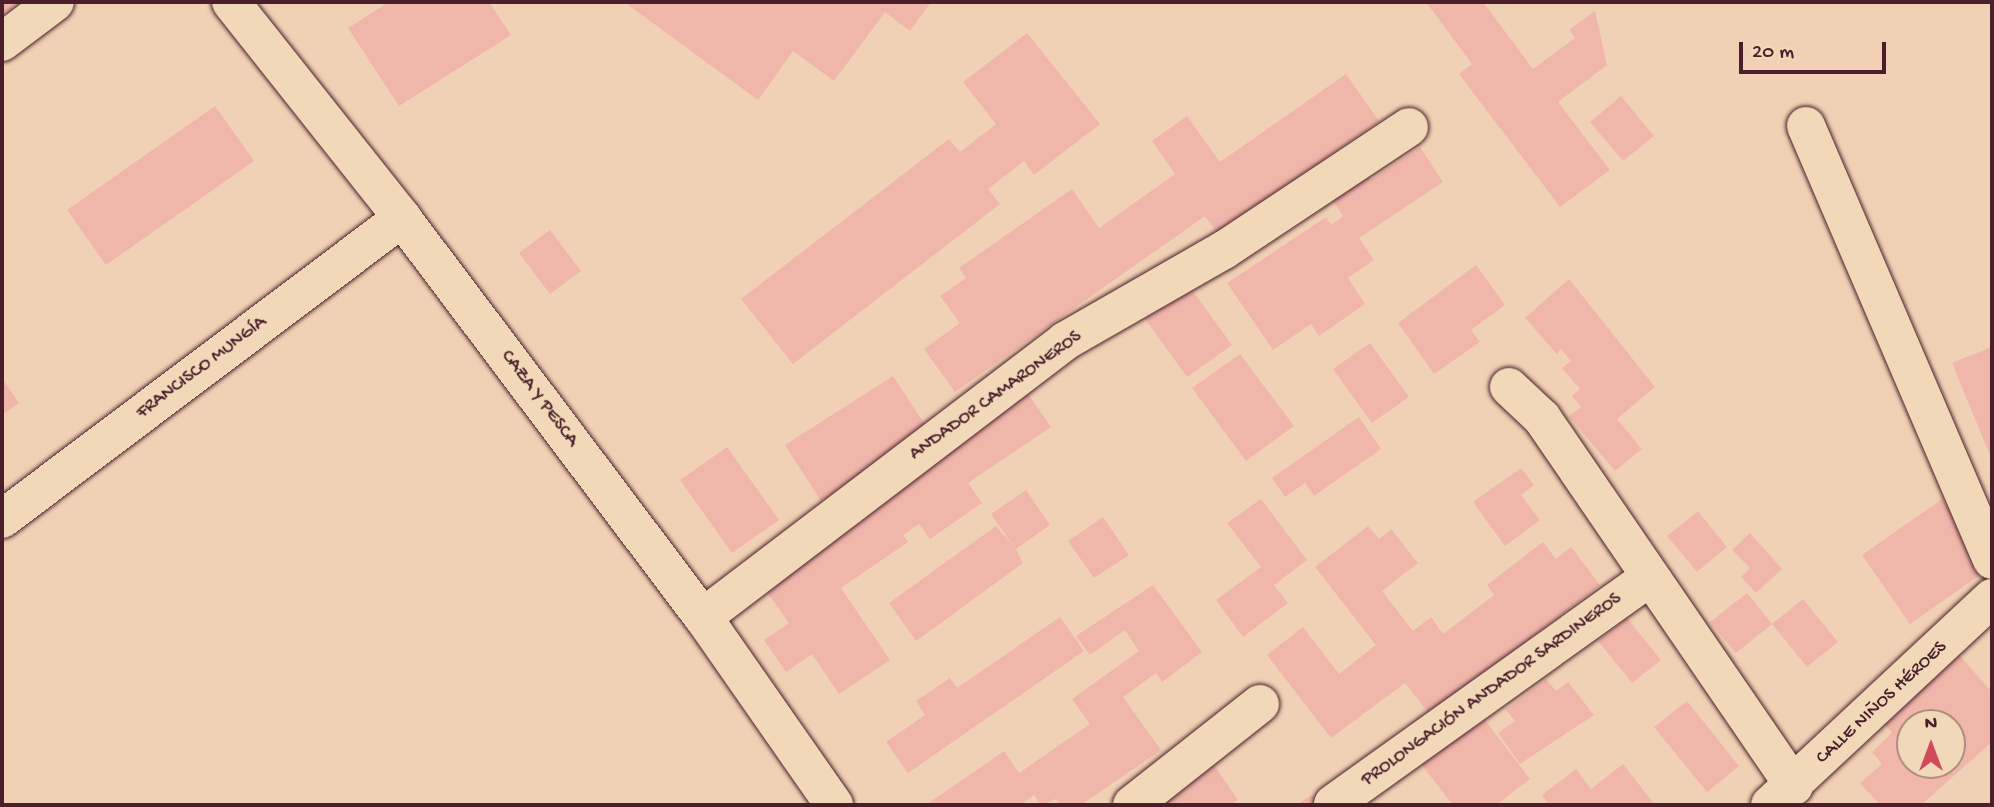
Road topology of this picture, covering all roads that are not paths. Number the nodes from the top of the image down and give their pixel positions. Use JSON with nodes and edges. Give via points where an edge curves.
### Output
{"nodes":[{"id":1,"x":55,"y":2,"type":"edge"},
{"id":2,"x":231,"y":2,"type":"edge"},
{"id":3,"x":2,"y":42,"type":"edge"},
{"id":4,"x":1806,"y":126,"type":"dead end"},
{"id":5,"x":1409,"y":127,"type":"dead end"},
{"id":6,"x":402,"y":218,"type":"junction"},
{"id":7,"x":1509,"y":387,"type":"dead end"},
{"id":8,"x":2,"y":519,"type":"edge"},
{"id":9,"x":1992,"y":560,"type":"edge"},
{"id":10,"x":1650,"y":577,"type":"junction"},
{"id":11,"x":1992,"y":598,"type":"edge"},
{"id":12,"x":703,"y":617,"type":"junction"},
{"id":13,"x":1260,"y":704,"type":"dead end"},
{"id":14,"x":1782,"y":796,"type":"edge"},
{"id":15,"x":1333,"y":804,"type":"edge"},
{"id":16,"x":834,"y":805,"type":"edge"},
{"id":17,"x":1132,"y":805,"type":"edge"}],
"edges":[{"from":1,"to":3,"type":"street"},
{"from":2,"to":6,"type":"street","name":"CAZA Y PESCA"},
{"from":4,"to":9,"type":"street"},
{"from":5,"to":12,"type":"street","name":"ANDADOR CAMARONEROS","via":[[1224,250],[1065,341]]},
{"from":6,"to":8,"type":"street","name":"FRANCISCO MUNGÍA"},
{"from":6,"to":12,"type":"street","name":"CAZA Y PESCA"},
{"from":7,"to":10,"type":"street","via":[[1542,418]]},
{"from":10,"to":14,"type":"street"},
{"from":10,"to":15,"type":"street","name":"PROLONGACIÓN ANDADOR SARDINEROS"},
{"from":11,"to":14,"type":"street","name":"CALLE NIÑOS HÉROES"},
{"from":12,"to":16,"type":"street","name":"CAZA Y PESCA"},
{"from":13,"to":17,"type":"street"}]}
